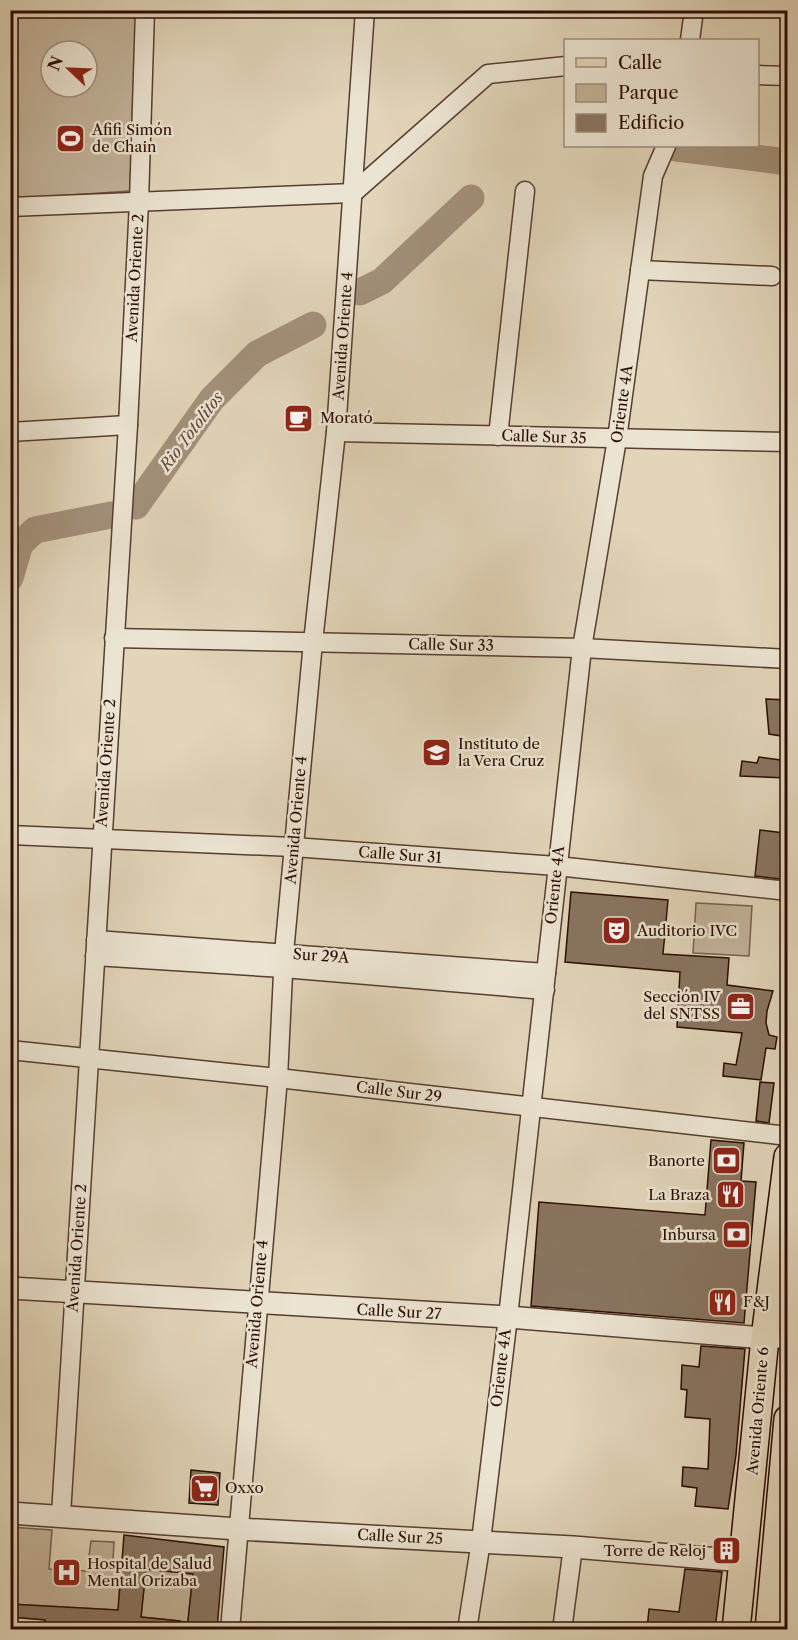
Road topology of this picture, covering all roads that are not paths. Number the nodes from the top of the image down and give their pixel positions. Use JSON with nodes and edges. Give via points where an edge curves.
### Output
{"nodes":[{"id":1,"x":145,"y":10,"type":"edge"},
{"id":2,"x":365,"y":10,"type":"edge"},
{"id":3,"x":694,"y":10,"type":"edge"},
{"id":4,"x":690,"y":39,"type":"edge"},
{"id":5,"x":564,"y":66,"type":"edge"},
{"id":6,"x":759,"y":75,"type":"edge"},
{"id":7,"x":788,"y":76,"type":"edge"},
{"id":8,"x":666,"y":147,"type":"edge"},
{"id":9,"x":525,"y":191,"type":"dead end"},
{"id":10,"x":353,"y":193,"type":"junction"},
{"id":11,"x":138,"y":202,"type":"junction"},
{"id":12,"x":10,"y":207,"type":"edge"},
{"id":13,"x":640,"y":270,"type":"junction"},
{"id":14,"x":772,"y":276,"type":"dead end"},
{"id":15,"x":128,"y":425,"type":"junction"},
{"id":16,"x":10,"y":432,"type":"edge"},
{"id":17,"x":336,"y":432,"type":"junction"},
{"id":18,"x":498,"y":436,"type":"junction"},
{"id":19,"x":617,"y":440,"type":"junction"},
{"id":20,"x":788,"y":442,"type":"edge"},
{"id":21,"x":114,"y":638,"type":"junction"},
{"id":22,"x":313,"y":642,"type":"junction"},
{"id":23,"x":582,"y":648,"type":"junction"},
{"id":24,"x":788,"y":659,"type":"edge"},
{"id":25,"x":10,"y":835,"type":"edge"},
{"id":26,"x":101,"y":840,"type":"junction"},
{"id":27,"x":293,"y":847,"type":"junction"},
{"id":28,"x":557,"y":866,"type":"junction"},
{"id":29,"x":788,"y":891,"type":"edge"},
{"id":30,"x":95,"y":948,"type":"junction"},
{"id":31,"x":283,"y":960,"type":"junction"},
{"id":32,"x":545,"y":982,"type":"junction"},
{"id":33,"x":10,"y":1050,"type":"edge"},
{"id":34,"x":89,"y":1058,"type":"junction"},
{"id":35,"x":278,"y":1078,"type":"junction"},
{"id":36,"x":531,"y":1107,"type":"junction"},
{"id":37,"x":788,"y":1136,"type":"edge"},
{"id":38,"x":788,"y":1157,"type":"edge"},
{"id":39,"x":10,"y":1288,"type":"edge"},
{"id":40,"x":75,"y":1293,"type":"junction"},
{"id":41,"x":257,"y":1304,"type":"junction"},
{"id":42,"x":508,"y":1317,"type":"junction"},
{"id":43,"x":776,"y":1339,"type":"edge"},
{"id":44,"x":788,"y":1419,"type":"edge"},
{"id":45,"x":752,"y":1470,"type":"junction"},
{"id":46,"x":10,"y":1513,"type":"edge"},
{"id":47,"x":61,"y":1515,"type":"junction"},
{"id":48,"x":238,"y":1529,"type":"junction"},
{"id":49,"x":481,"y":1541,"type":"junction"},
{"id":50,"x":573,"y":1547,"type":"junction"},
{"id":51,"x":744,"y":1561,"type":"junction"},
{"id":52,"x":780,"y":1569,"type":"edge"},
{"id":53,"x":230,"y":1629,"type":"edge"},
{"id":54,"x":468,"y":1629,"type":"edge"},
{"id":55,"x":562,"y":1629,"type":"edge"},
{"id":56,"x":736,"y":1629,"type":"edge"},
{"id":57,"x":755,"y":1629,"type":"edge"},
{"id":58,"x":768,"y":1629,"type":"edge"}],
"edges":[{"from":1,"to":11,"type":"street","name":"Avenida Oriente 2"},
{"from":2,"to":10,"type":"street","name":"Avenida Oriente 4"},
{"from":3,"to":4,"type":"street"},
{"from":5,"to":10,"type":"street","via":[[488,75]]},
{"from":6,"to":7,"type":"street"},
{"from":8,"to":13,"type":"street","name":"Oriente 4A","via":[[653,176]]},
{"from":9,"to":18,"type":"street"},
{"from":10,"to":11,"type":"street"},
{"from":10,"to":17,"type":"street","name":"Avenida Oriente 4"},
{"from":11,"to":12,"type":"street"},
{"from":11,"to":15,"type":"street","name":"Avenida Oriente 2"},
{"from":13,"to":14,"type":"street"},
{"from":13,"to":19,"type":"street","name":"Oriente 4A"},
{"from":15,"to":16,"type":"street"},
{"from":15,"to":21,"type":"street","name":"Avenida Oriente 2"},
{"from":17,"to":18,"type":"street","name":"Calle Sur 35"},
{"from":17,"to":22,"type":"street","name":"Avenida Oriente 4"},
{"from":18,"to":19,"type":"street","name":"Calle Sur 35"},
{"from":19,"to":20,"type":"street","name":"Calle Sur 35"},
{"from":19,"to":23,"type":"street","name":"Oriente 4A"},
{"from":21,"to":22,"type":"street","name":"Calle Sur 33"},
{"from":21,"to":26,"type":"street","name":"Avenida Oriente 2"},
{"from":22,"to":23,"type":"street","name":"Calle Sur 33"},
{"from":22,"to":27,"type":"street","name":"Avenida Oriente 4"},
{"from":23,"to":24,"type":"street","name":"Calle Sur 33"},
{"from":23,"to":28,"type":"street","name":"Oriente 4A"},
{"from":25,"to":26,"type":"street","name":"Calle Sur 31"},
{"from":26,"to":27,"type":"street","name":"Calle Sur 31"},
{"from":26,"to":30,"type":"street","name":"Avenida Oriente 2"},
{"from":27,"to":28,"type":"street","name":"Calle Sur 31"},
{"from":27,"to":31,"type":"street","name":"Avenida Oriente 4"},
{"from":28,"to":29,"type":"street","name":"Calle Sur 31"},
{"from":28,"to":32,"type":"street","name":"Oriente 4A"},
{"from":30,"to":31,"type":"street","name":"Sur 29A"},
{"from":30,"to":34,"type":"street","name":"Avenida Oriente 2"},
{"from":31,"to":32,"type":"street","name":"Sur 29A"},
{"from":31,"to":35,"type":"street","name":"Avenida Oriente 4"},
{"from":32,"to":36,"type":"street","name":"Oriente 4A"},
{"from":33,"to":34,"type":"street","name":"Calle Sur 29"},
{"from":34,"to":35,"type":"street","name":"Calle Sur 29"},
{"from":34,"to":40,"type":"street","name":"Avenida Oriente 2"},
{"from":35,"to":36,"type":"street","name":"Calle Sur 29"},
{"from":35,"to":41,"type":"street","name":"Avenida Oriente 4"},
{"from":36,"to":37,"type":"street","name":"Calle Sur 29"},
{"from":36,"to":42,"type":"street","name":"Oriente 4A"},
{"from":38,"to":43,"type":"main road","name":"Avenida Oriente 6"},
{"from":39,"to":40,"type":"street","name":"Calle Sur 27"},
{"from":40,"to":41,"type":"street","name":"Calle Sur 27"},
{"from":40,"to":47,"type":"street","name":"Avenida Oriente 2"},
{"from":41,"to":42,"type":"street","name":"Calle Sur 27"},
{"from":41,"to":48,"type":"street","name":"Avenida Oriente 4"},
{"from":42,"to":43,"type":"street","name":"Calle Sur 27"},
{"from":42,"to":49,"type":"street","name":"Oriente 4A"},
{"from":43,"to":45,"type":"main road","name":"Avenida Oriente 6"},
{"from":44,"to":52,"type":"main road","name":"Avenida Oriente 6"},
{"from":45,"to":51,"type":"main road","name":"Avenida Oriente 6"},
{"from":45,"to":52,"type":"main road","via":[[759,1483],[757,1541]]},
{"from":46,"to":47,"type":"street","name":"Calle Sur 25"},
{"from":47,"to":48,"type":"street","name":"Calle Sur 25"},
{"from":48,"to":49,"type":"street","name":"Calle Sur 25"},
{"from":48,"to":53,"type":"street","name":"Avenida Oriente 4"},
{"from":49,"to":50,"type":"street","name":"Calle Sur 25"},
{"from":49,"to":54,"type":"street","name":"Oriente 4A"},
{"from":50,"to":51,"type":"street","name":"Calle Sur 25"},
{"from":50,"to":55,"type":"street"},
{"from":51,"to":52,"type":"street","name":"Calle Sur 25"},
{"from":51,"to":56,"type":"main road","name":"Avenida Oriente 6"},
{"from":51,"to":57,"type":"main road","via":[[759,1589]]},
{"from":52,"to":58,"type":"main road","name":"Avenida Oriente 6"}]}
